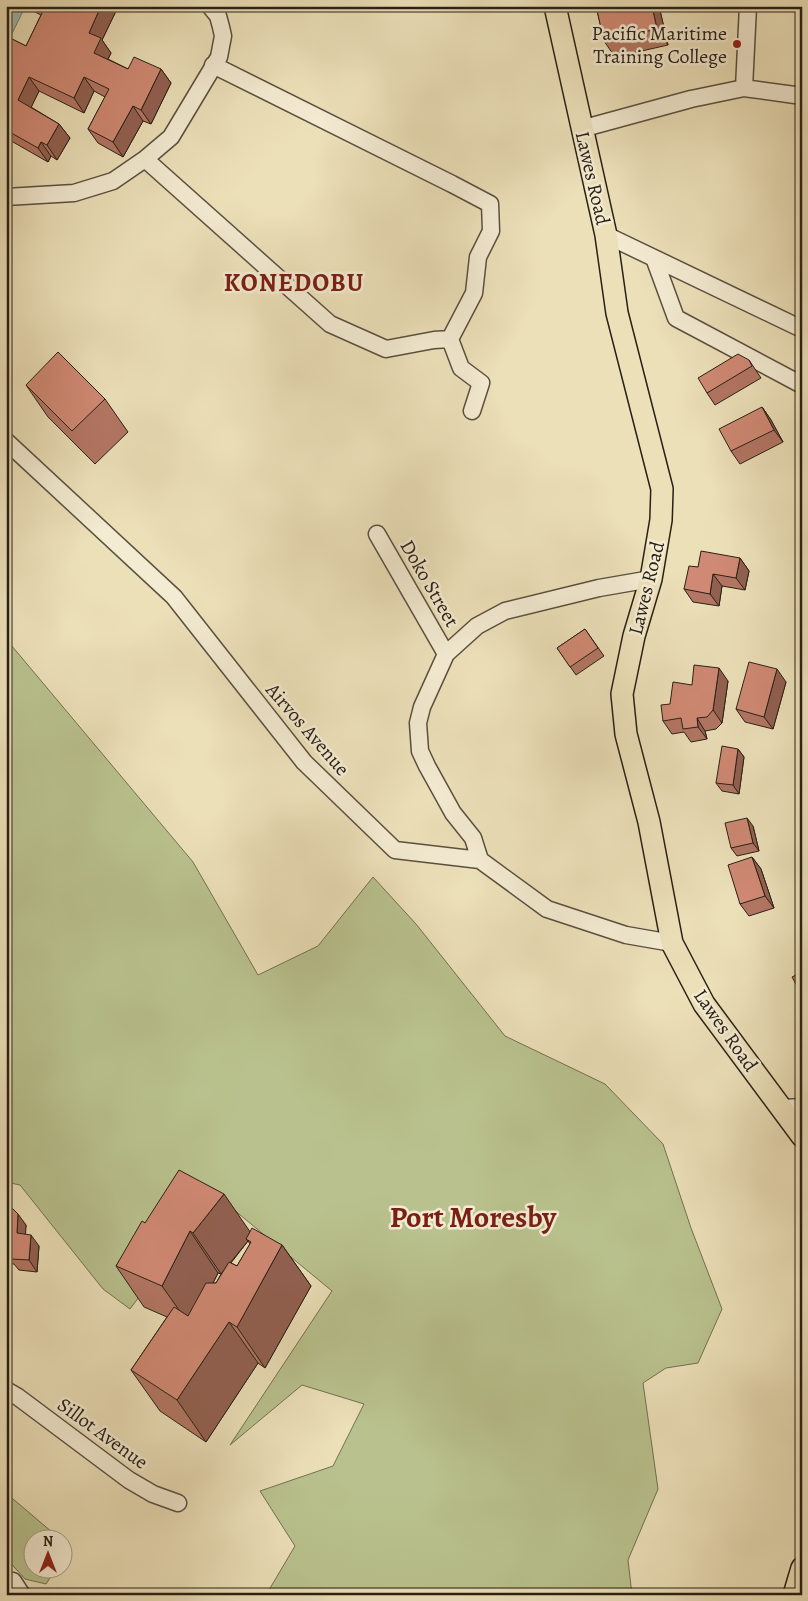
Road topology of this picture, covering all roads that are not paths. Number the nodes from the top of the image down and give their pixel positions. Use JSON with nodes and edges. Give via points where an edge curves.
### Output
{"nodes":[{"id":1,"x":210,"y":6,"type":"edge"},
{"id":2,"x":555,"y":6,"type":"edge"},
{"id":3,"x":748,"y":6,"type":"edge"},
{"id":4,"x":213,"y":65,"type":"junction"},
{"id":5,"x":744,"y":88,"type":"junction"},
{"id":6,"x":802,"y":96,"type":"edge"},
{"id":7,"x":581,"y":129,"type":"junction"},
{"id":8,"x":145,"y":159,"type":"junction"},
{"id":9,"x":6,"y":197,"type":"edge"},
{"id":10,"x":606,"y":235,"type":"junction"},
{"id":11,"x":654,"y":258,"type":"junction"},
{"id":12,"x":802,"y":329,"type":"edge"},
{"id":13,"x":450,"y":339,"type":"junction"},
{"id":14,"x":802,"y":385,"type":"edge"},
{"id":15,"x":472,"y":411,"type":"dead end"},
{"id":16,"x":6,"y":441,"type":"edge"},
{"id":17,"x":376,"y":534,"type":"dead end"},
{"id":18,"x":651,"y":579,"type":"junction"},
{"id":19,"x":446,"y":654,"type":"junction"},
{"id":20,"x":480,"y":860,"type":"junction"},
{"id":21,"x":672,"y":943,"type":"junction"},
{"id":22,"x":792,"y":1107,"type":"edge"},
{"id":23,"x":802,"y":1136,"type":"edge"},
{"id":24,"x":6,"y":1390,"type":"edge"},
{"id":25,"x":178,"y":1503,"type":"dead end"},
{"id":26,"x":802,"y":1568,"type":"edge"},
{"id":27,"x":13,"y":1581,"type":"dead end"},
{"id":28,"x":22,"y":1595,"type":"edge"},
{"id":29,"x":794,"y":1595,"type":"edge"}],
"edges":[{"from":1,"to":4,"type":"street","via":[[218,16],[223,36],[219,57]]},
{"from":2,"to":7,"type":"main road","name":"Lawes Road"},
{"from":3,"to":5,"type":"street"},
{"from":4,"to":8,"type":"street","via":[[171,137]]},
{"from":4,"to":13,"type":"street","via":[[490,204],[491,231],[478,257],[474,293]]},
{"from":5,"to":6,"type":"street"},
{"from":5,"to":7,"type":"street"},
{"from":7,"to":10,"type":"main road","name":"Lawes Road"},
{"from":8,"to":9,"type":"street","via":[[113,181],[74,193]]},
{"from":8,"to":13,"type":"street","via":[[330,324],[386,349]]},
{"from":10,"to":11,"type":"street"},
{"from":10,"to":18,"type":"main road","name":"Lawes Road","via":[[617,313],[662,489],[661,520]]},
{"from":11,"to":12,"type":"street"},
{"from":11,"to":14,"type":"street","via":[[676,318]]},
{"from":13,"to":15,"type":"street","via":[[461,368],[481,383]]},
{"from":16,"to":20,"type":"street","name":"Airvos Avenue","via":[[174,597],[304,762],[395,850]]},
{"from":17,"to":19,"type":"street","name":"Doko Street"},
{"from":18,"to":19,"type":"street","via":[[505,611],[478,626]]},
{"from":18,"to":21,"type":"main road","name":"Lawes Road","via":[[634,636],[622,694],[626,734],[649,822]]},
{"from":19,"to":20,"type":"street","via":[[422,707],[418,723],[420,751],[454,813],[473,838]]},
{"from":20,"to":21,"type":"street","name":"Airvos Avenue","via":[[547,909],[626,935]]},
{"from":21,"to":22,"type":"main road","name":"Lawes Road","via":[[704,1004]]},
{"from":22,"to":23,"type":"main road","name":"Lawes Road"},
{"from":24,"to":25,"type":"street","name":"Sillot Avenue","via":[[129,1480]]},
{"from":26,"to":29,"type":"main road"},
{"from":27,"to":28,"type":"street"}]}
